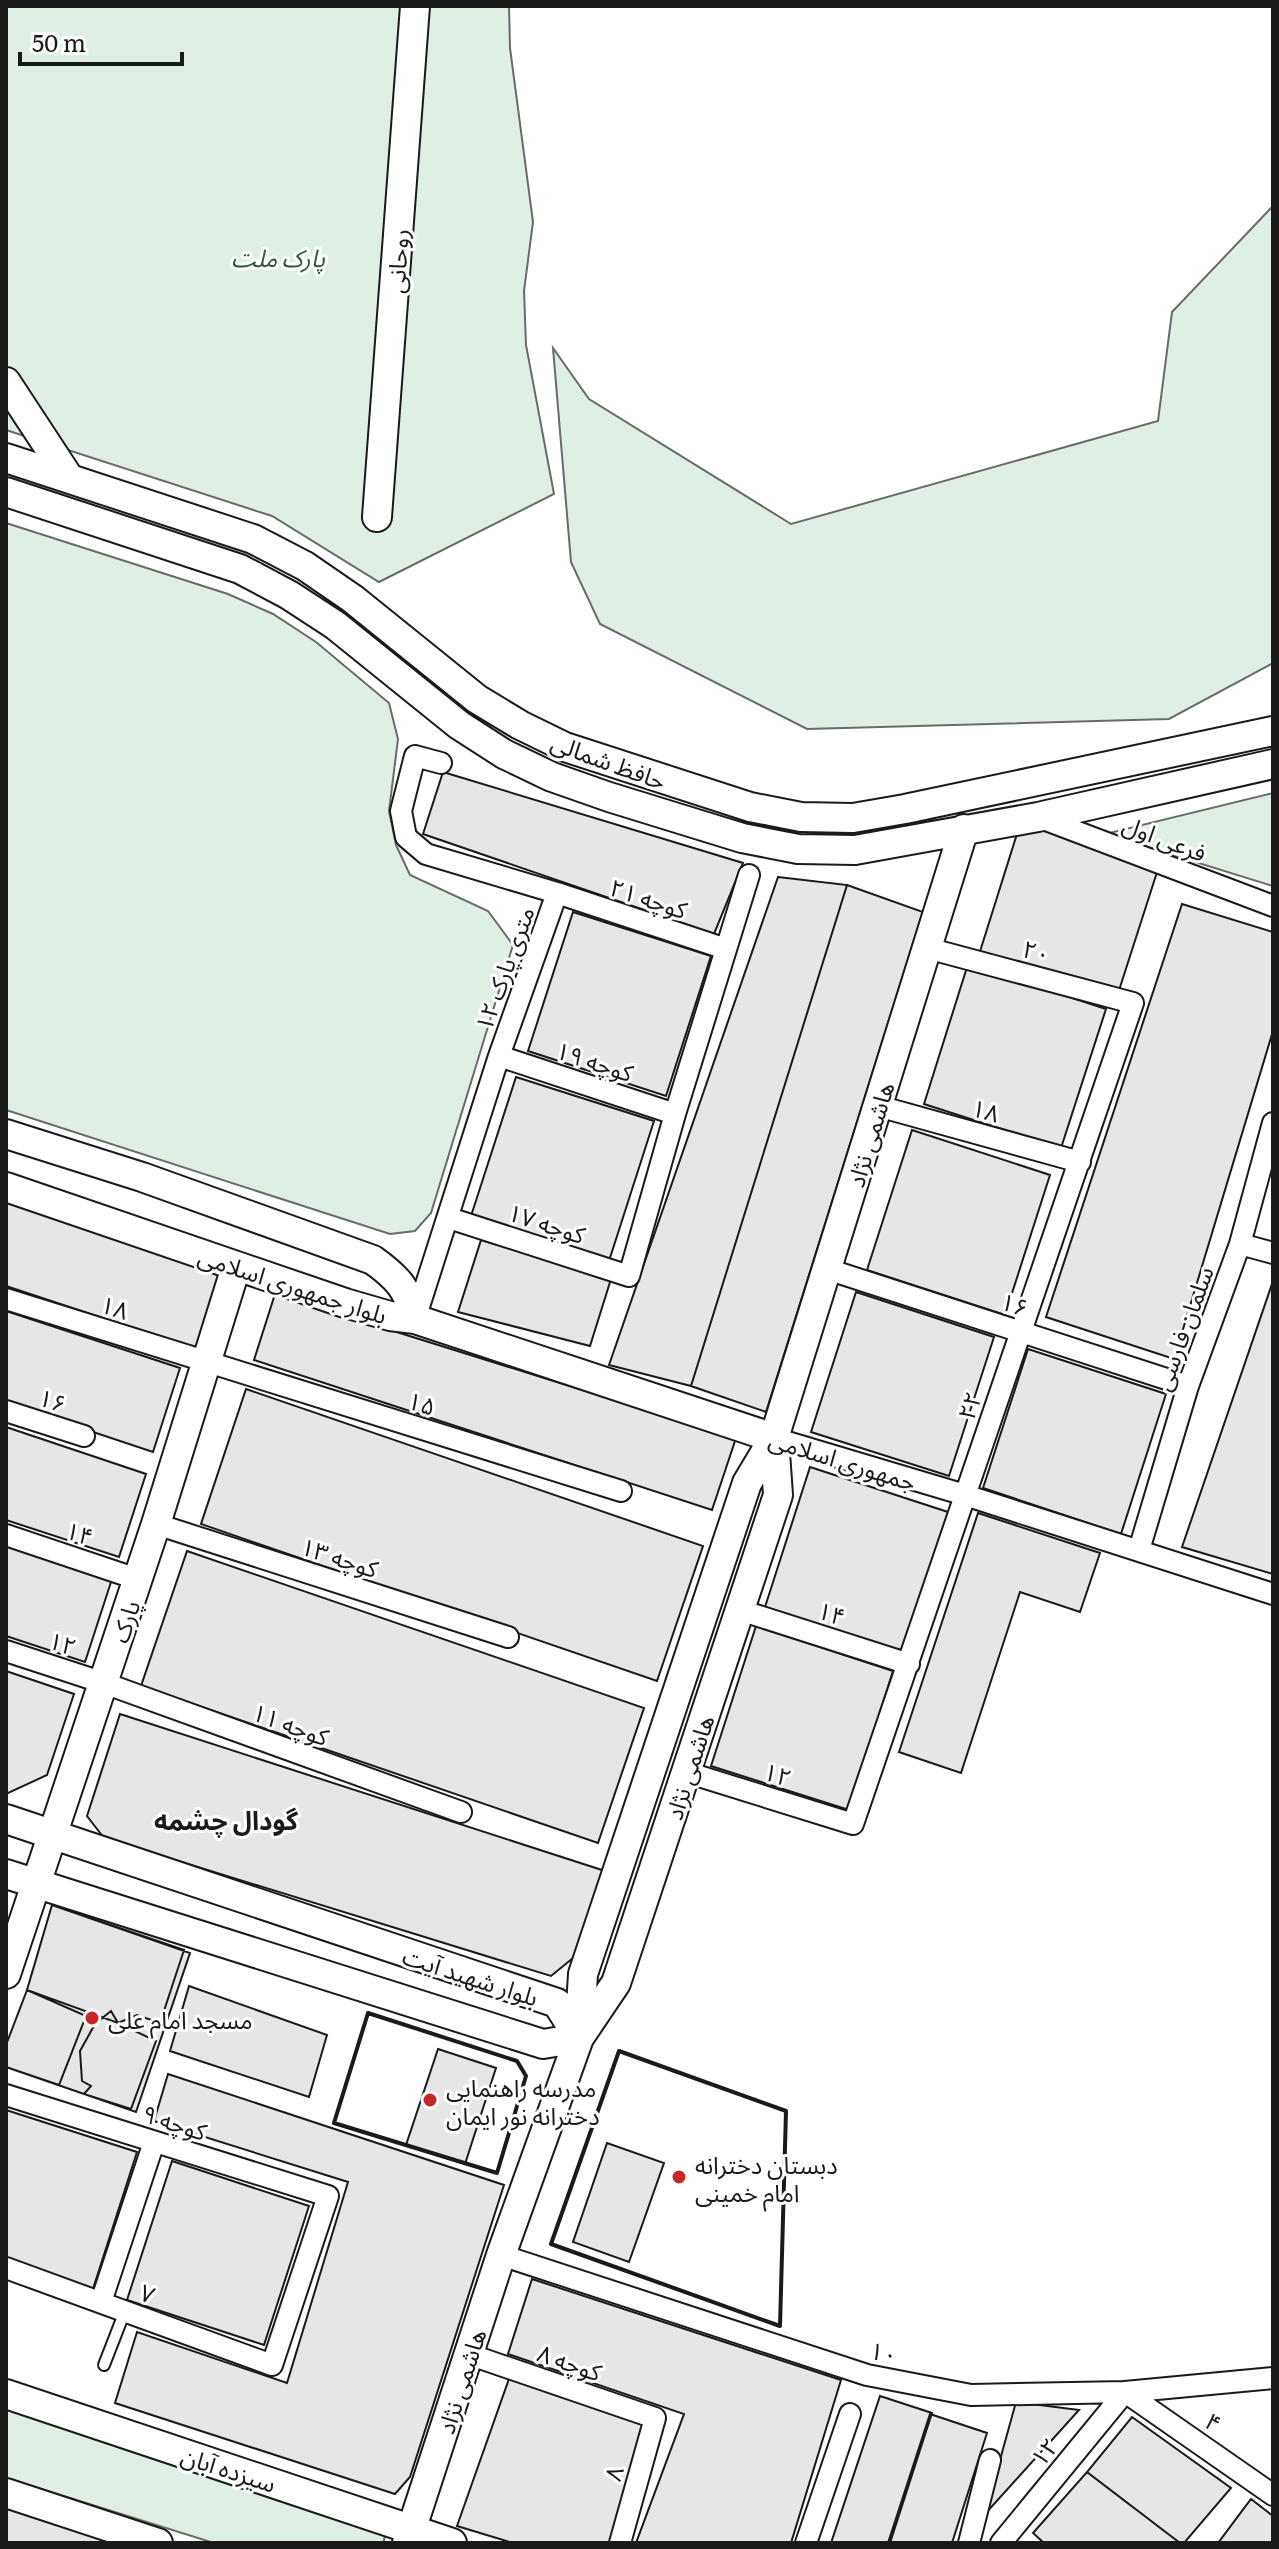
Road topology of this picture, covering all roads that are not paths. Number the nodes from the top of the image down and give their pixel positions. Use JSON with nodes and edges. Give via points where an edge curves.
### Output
{"nodes":[{"id":1,"x":415,"y":6,"type":"edge"},
{"id":2,"x":6,"y":382,"type":"edge"},
{"id":3,"x":6,"y":458,"type":"edge"},
{"id":4,"x":69,"y":478,"type":"junction"},
{"id":5,"x":6,"y":492,"type":"edge"},
{"id":6,"x":377,"y":517,"type":"dead end"},
{"id":7,"x":1273,"y":731,"type":"edge"},
{"id":8,"x":441,"y":763,"type":"dead end"},
{"id":9,"x":1273,"y":764,"type":"edge"},
{"id":10,"x":1038,"y":817,"type":"junction"},
{"id":11,"x":964,"y":829,"type":"junction"},
{"id":12,"x":749,"y":875,"type":"dead end"},
{"id":13,"x":557,"y":893,"type":"junction"},
{"id":14,"x":1273,"y":906,"type":"edge"},
{"id":15,"x":927,"y":948,"type":"junction"},
{"id":16,"x":726,"y":949,"type":"junction"},
{"id":17,"x":1133,"y":1003,"type":"joint"},
{"id":18,"x":499,"y":1056,"type":"junction"},
{"id":19,"x":878,"y":1106,"type":"junction"},
{"id":20,"x":675,"y":1114,"type":"junction"},
{"id":21,"x":1273,"y":1123,"type":"edge"},
{"id":22,"x":6,"y":1134,"type":"edge"},
{"id":23,"x":1080,"y":1162,"type":"junction"},
{"id":24,"x":6,"y":1187,"type":"edge"},
{"id":25,"x":449,"y":1218,"type":"junction"},
{"id":26,"x":1240,"y":1244,"type":"junction"},
{"id":27,"x":1273,"y":1253,"type":"edge"},
{"id":28,"x":236,"y":1267,"type":"junction"},
{"id":29,"x":827,"y":1269,"type":"junction"},
{"id":30,"x":6,"y":1299,"type":"edge"},
{"id":31,"x":415,"y":1319,"type":"junction"},
{"id":32,"x":1020,"y":1332,"type":"junction"},
{"id":33,"x":208,"y":1363,"type":"junction"},
{"id":34,"x":1188,"y":1386,"type":"junction"},
{"id":35,"x":6,"y":1411,"type":"edge"},
{"id":36,"x":84,"y":1436,"type":"dead end"},
{"id":37,"x":774,"y":1438,"type":"junction"},
{"id":38,"x":621,"y":1491,"type":"dead end"},
{"id":39,"x":965,"y":1495,"type":"junction"},
{"id":40,"x":156,"y":1524,"type":"junction"},
{"id":41,"x":6,"y":1535,"type":"edge"},
{"id":42,"x":1139,"y":1550,"type":"junction"},
{"id":43,"x":137,"y":1579,"type":"junction"},
{"id":44,"x":1273,"y":1594,"type":"edge"},
{"id":45,"x":740,"y":1610,"type":"junction"},
{"id":46,"x":508,"y":1637,"type":"dead end"},
{"id":47,"x":6,"y":1651,"type":"edge"},
{"id":48,"x":909,"y":1664,"type":"junction"},
{"id":49,"x":104,"y":1683,"type":"junction"},
{"id":50,"x":686,"y":1772,"type":"junction"},
{"id":51,"x":461,"y":1812,"type":"dead end"},
{"id":52,"x":6,"y":1819,"type":"edge"},
{"id":53,"x":853,"y":1824,"type":"joint"},
{"id":54,"x":53,"y":1835,"type":"junction"},
{"id":55,"x":6,"y":1874,"type":"edge"},
{"id":56,"x":37,"y":1885,"type":"junction"},
{"id":57,"x":6,"y":1974,"type":"edge"},
{"id":58,"x":579,"y":2038,"type":"junction"},
{"id":59,"x":6,"y":2095,"type":"edge"},
{"id":60,"x":154,"y":2142,"type":"junction"},
{"id":61,"x":501,"y":2255,"type":"junction"},
{"id":62,"x":6,"y":2268,"type":"edge"},
{"id":63,"x":101,"y":2302,"type":"junction"},
{"id":64,"x":125,"y":2311,"type":"junction"},
{"id":65,"x":468,"y":2354,"type":"junction"},
{"id":66,"x":104,"y":2365,"type":"dead end"},
{"id":67,"x":272,"y":2365,"type":"joint"},
{"id":68,"x":1273,"y":2378,"type":"edge"},
{"id":69,"x":1125,"y":2392,"type":"junction"},
{"id":70,"x":6,"y":2394,"type":"edge"},
{"id":71,"x":850,"y":2414,"type":"dead end"},
{"id":72,"x":655,"y":2418,"type":"joint"},
{"id":73,"x":990,"y":2460,"type":"dead end"},
{"id":74,"x":6,"y":2493,"type":"edge"},
{"id":75,"x":1273,"y":2495,"type":"edge"},
{"id":76,"x":409,"y":2536,"type":"edge"},
{"id":77,"x":1004,"y":2542,"type":"edge"},
{"id":78,"x":158,"y":2543,"type":"edge"},
{"id":79,"x":452,"y":2543,"type":"edge"},
{"id":80,"x":620,"y":2543,"type":"edge"},
{"id":81,"x":806,"y":2543,"type":"edge"},
{"id":82,"x":969,"y":2543,"type":"edge"}],
"edges":[{"from":1,"to":6,"type":"main road","name":"روحانی"},
{"from":2,"to":4,"type":"main road"},
{"from":3,"to":4,"type":"main road","name":"حافظ شمالی"},
{"from":4,"to":7,"type":"main road","name":"حافظ شمالی","via":[[253,539],[305,566],[477,699],[542,736],[750,807],[801,817],[853,818]]},
{"from":5,"to":11,"type":"main road","name":"حافظ شمالی","via":[[240,569],[335,625],[459,725],[552,777],[742,838],[798,849],[855,850]]},
{"from":8,"to":13,"type":"street","name":"۱۲ متری پارک","via":[[415,756],[401,811],[406,837],[426,854]]},
{"from":9,"to":10,"type":"main road","name":"حافظ شمالی"},
{"from":10,"to":11,"type":"main road","name":"حافظ شمالی"},
{"from":10,"to":14,"type":"street","name":"فرعی اول"},
{"from":11,"to":15,"type":"main road","name":"هاشمی نژاد"},
{"from":12,"to":16,"type":"street"},
{"from":13,"to":16,"type":"street","name":"کوچه ۲۱"},
{"from":13,"to":18,"type":"street","name":"۱۲ متری پارک"},
{"from":15,"to":17,"type":"street","name":"۲۰"},
{"from":15,"to":19,"type":"main road","name":"هاشمی نژاد"},
{"from":16,"to":20,"type":"street"},
{"from":17,"to":23,"type":"street","name":"۲۲"},
{"from":18,"to":20,"type":"street","name":"کوچه ۱۹"},
{"from":18,"to":25,"type":"street","name":"۱۲ متری پارک"},
{"from":19,"to":23,"type":"street","name":"۱۸"},
{"from":19,"to":29,"type":"main road","name":"هاشمی نژاد"},
{"from":20,"to":25,"type":"street","name":"کوچه ۱۷","via":[[629,1276]]},
{"from":21,"to":26,"type":"street","name":"سلمان فارسی"},
{"from":22,"to":31,"type":"main road","name":"بلوار جمهوری اسلامی","via":[[373,1260],[393,1274],[409,1296]]},
{"from":23,"to":32,"type":"street","name":"۲۲"},
{"from":24,"to":28,"type":"main road","name":"بلوار جمهوری اسلامی"},
{"from":25,"to":31,"type":"street","name":"۱۲ متری پارک"},
{"from":26,"to":27,"type":"street"},
{"from":26,"to":34,"type":"street","name":"سلمان فارسی"},
{"from":28,"to":31,"type":"main road","name":"بلوار جمهوری اسلامی","via":[[390,1316]]},
{"from":28,"to":33,"type":"main road","name":"پارک"},
{"from":29,"to":32,"type":"street","name":"۱۶"},
{"from":29,"to":37,"type":"main road","name":"هاشمی نژاد"},
{"from":30,"to":33,"type":"street","name":"۱۸"},
{"from":31,"to":37,"type":"main road","name":"جمهوری اسلامی"},
{"from":32,"to":34,"type":"street","name":"۱۶"},
{"from":32,"to":39,"type":"street","name":"۲۲"},
{"from":33,"to":38,"type":"street","name":"۱۵"},
{"from":33,"to":40,"type":"main road","name":"پارک"},
{"from":34,"to":42,"type":"street","name":"سلمان فارسی"},
{"from":35,"to":36,"type":"street","name":"۱۶"},
{"from":37,"to":39,"type":"street","name":"جمهوری اسلامی"},
{"from":37,"to":45,"type":"main road","name":"هاشمی نژاد","via":[[778,1495]]},
{"from":37,"to":58,"type":"main road","name":"هاشمی نژاد","via":[[747,1483],[583,1974]]},
{"from":39,"to":42,"type":"street","name":"جمهوری اسلامی"},
{"from":39,"to":48,"type":"street","name":"۲۲"},
{"from":40,"to":43,"type":"main road","name":"پارک"},
{"from":40,"to":46,"type":"street","name":"کوچه ۱۳"},
{"from":41,"to":43,"type":"street","name":"۱۴"},
{"from":42,"to":44,"type":"street","name":"جمهوری اسلامی"},
{"from":43,"to":49,"type":"main road","name":"پارک"},
{"from":45,"to":48,"type":"street","name":"۱۴"},
{"from":45,"to":50,"type":"main road","name":"هاشمی نژاد"},
{"from":47,"to":49,"type":"street","name":"۱۲"},
{"from":48,"to":53,"type":"street","name":"۲۲"},
{"from":49,"to":51,"type":"street","name":"کوچه ۱۱"},
{"from":49,"to":54,"type":"main road","name":"پارک"},
{"from":50,"to":53,"type":"street","name":"۱۲"},
{"from":50,"to":58,"type":"main road","name":"هاشمی نژاد","via":[[616,1983]]},
{"from":52,"to":54,"type":"main road","name":"بلوار شهید آیت"},
{"from":54,"to":56,"type":"main road","name":"پارک"},
{"from":54,"to":58,"type":"main road","name":"بلوار شهید آیت","via":[[557,2003]]},
{"from":55,"to":56,"type":"main road","name":"بلوار شهید آیت"},
{"from":56,"to":57,"type":"main road","name":"پارک"},
{"from":56,"to":58,"type":"main road","name":"بلوار شهید آیت","via":[[543,2044]]},
{"from":58,"to":61,"type":"main road","name":"هاشمی نژاد"},
{"from":59,"to":60,"type":"street","name":"کوچه ۹"},
{"from":60,"to":63,"type":"street"},
{"from":60,"to":67,"type":"street","name":"کوچه ۹","via":[[328,2196]]},
{"from":61,"to":65,"type":"main road","name":"هاشمی نژاد"},
{"from":61,"to":69,"type":"street","name":"۱۰","via":[[867,2375],[971,2395]]},
{"from":62,"to":63,"type":"street","name":"۷"},
{"from":63,"to":64,"type":"street","name":"۷"},
{"from":64,"to":66,"type":"lane"},
{"from":64,"to":67,"type":"street","name":"۷"},
{"from":65,"to":72,"type":"street","name":"کوچه ۸"},
{"from":65,"to":76,"type":"main road","name":"هاشمی نژاد"},
{"from":68,"to":69,"type":"street","name":"۱۰"},
{"from":69,"to":75,"type":"street","name":"۴"},
{"from":69,"to":77,"type":"street","name":"۱۲"},
{"from":70,"to":76,"type":"main road","name":"سیزده آبان"},
{"from":71,"to":81,"type":"street"},
{"from":72,"to":80,"type":"street","name":"۸"},
{"from":73,"to":82,"type":"street","name":"۱۲"},
{"from":74,"to":78,"type":"main road"},
{"from":76,"to":79,"type":"main road","name":"سیزده آبان"}]}
